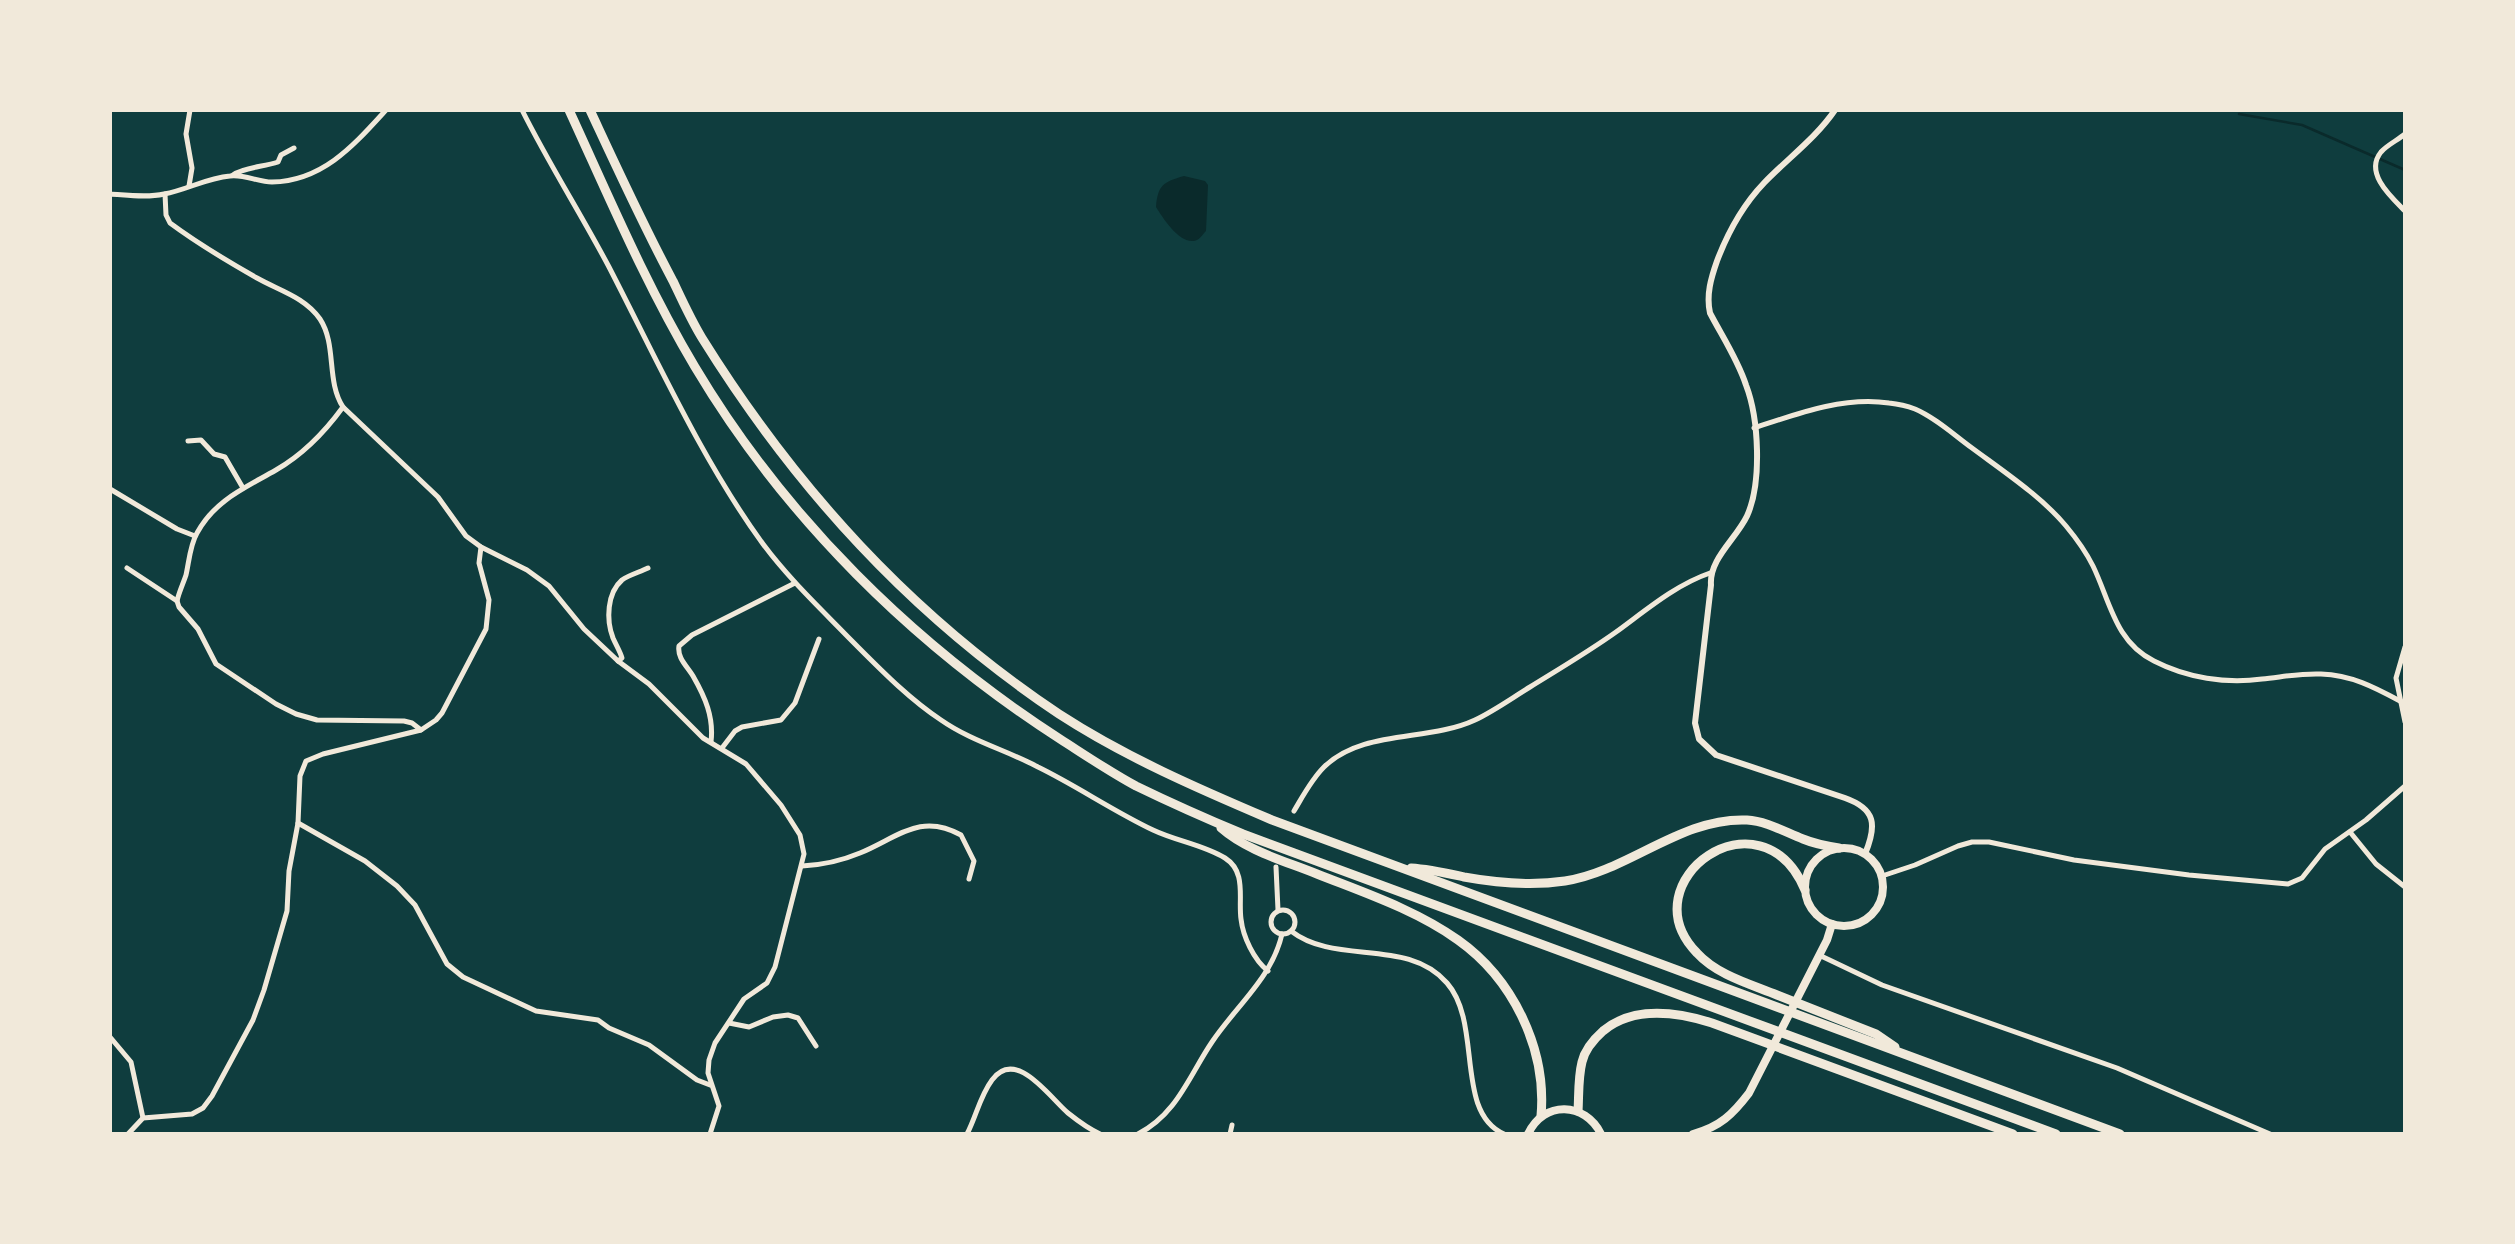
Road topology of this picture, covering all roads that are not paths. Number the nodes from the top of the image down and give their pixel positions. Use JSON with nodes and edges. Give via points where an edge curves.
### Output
{"nodes":[{"id":1,"x":190,"y":110,"type":"edge"},
{"id":2,"x":386,"y":110,"type":"edge"},
{"id":3,"x":522,"y":110,"type":"edge"},
{"id":4,"x":569,"y":110,"type":"edge"},
{"id":5,"x":590,"y":110,"type":"edge"},
{"id":6,"x":1835,"y":110,"type":"edge"},
{"id":7,"x":2405,"y":134,"type":"edge"},
{"id":8,"x":294,"y":148,"type":"dead end"},
{"id":9,"x":233,"y":175,"type":"junction"},
{"id":10,"x":189,"y":186,"type":"junction"},
{"id":11,"x":110,"y":194,"type":"edge"},
{"id":12,"x":165,"y":194,"type":"junction"},
{"id":13,"x":2405,"y":211,"type":"edge"},
{"id":14,"x":343,"y":407,"type":"junction"},
{"id":15,"x":1754,"y":428,"type":"junction"},
{"id":16,"x":188,"y":441,"type":"dead end"},
{"id":17,"x":243,"y":488,"type":"junction"},
{"id":18,"x":110,"y":489,"type":"edge"},
{"id":19,"x":195,"y":536,"type":"junction"},
{"id":20,"x":481,"y":547,"type":"junction"},
{"id":21,"x":127,"y":568,"type":"dead end"},
{"id":22,"x":648,"y":568,"type":"dead end"},
{"id":23,"x":1710,"y":573,"type":"junction"},
{"id":24,"x":795,"y":583,"type":"junction"},
{"id":25,"x":177,"y":601,"type":"junction"},
{"id":26,"x":820,"y":639,"type":"dead end"},
{"id":27,"x":2405,"y":647,"type":"edge"},
{"id":28,"x":618,"y":661,"type":"junction"},
{"id":29,"x":2400,"y":701,"type":"junction"},
{"id":30,"x":2405,"y":722,"type":"edge"},
{"id":31,"x":421,"y":730,"type":"junction"},
{"id":32,"x":711,"y":742,"type":"junction"},
{"id":33,"x":722,"y":748,"type":"junction"},
{"id":34,"x":2405,"y":786,"type":"edge"},
{"id":35,"x":1294,"y":811,"type":"dead end"},
{"id":36,"x":1214,"y":822,"type":"junction"},
{"id":37,"x":298,"y":823,"type":"junction"},
{"id":38,"x":2350,"y":832,"type":"junction"},
{"id":39,"x":1839,"y":848,"type":"junction"},
{"id":40,"x":1865,"y":854,"type":"junction"},
{"id":41,"x":802,"y":866,"type":"junction"},
{"id":42,"x":1276,"y":866,"type":"dead end"},
{"id":43,"x":1402,"y":868,"type":"junction"},
{"id":44,"x":1881,"y":876,"type":"junction"},
{"id":45,"x":969,"y":879,"type":"dead end"},
{"id":46,"x":2405,"y":887,"type":"edge"},
{"id":47,"x":1805,"y":890,"type":"junction"},
{"id":48,"x":1278,"y":910,"type":"junction"},
{"id":49,"x":1832,"y":924,"type":"junction"},
{"id":50,"x":1291,"y":931,"type":"junction"},
{"id":51,"x":1282,"y":934,"type":"junction"},
{"id":52,"x":1819,"y":955,"type":"junction"},
{"id":53,"x":1268,"y":971,"type":"junction"},
{"id":54,"x":729,"y":1023,"type":"junction"},
{"id":55,"x":110,"y":1037,"type":"edge"},
{"id":56,"x":816,"y":1046,"type":"dead end"},
{"id":57,"x":1905,"y":1054,"type":"junction"},
{"id":58,"x":710,"y":1085,"type":"junction"},
{"id":59,"x":1578,"y":1111,"type":"junction"},
{"id":60,"x":1541,"y":1116,"type":"junction"},
{"id":61,"x":142,"y":1118,"type":"junction"},
{"id":62,"x":1232,"y":1125,"type":"dead end"},
{"id":63,"x":128,"y":1134,"type":"edge"},
{"id":64,"x":710,"y":1134,"type":"edge"},
{"id":65,"x":967,"y":1134,"type":"edge"},
{"id":66,"x":1100,"y":1134,"type":"edge"},
{"id":67,"x":1138,"y":1134,"type":"edge"},
{"id":68,"x":1230,"y":1134,"type":"edge"},
{"id":69,"x":1503,"y":1134,"type":"edge"},
{"id":70,"x":1528,"y":1134,"type":"edge"},
{"id":71,"x":1601,"y":1134,"type":"edge"},
{"id":72,"x":1693,"y":1134,"type":"edge"},
{"id":73,"x":2013,"y":1134,"type":"edge"},
{"id":74,"x":2056,"y":1134,"type":"edge"},
{"id":75,"x":2120,"y":1134,"type":"edge"},
{"id":76,"x":2270,"y":1134,"type":"edge"}],
"edges":[{"from":1,"to":10,"type":"street","via":[[186,134],[192,168]]},
{"from":2,"to":9,"type":"street","via":[[350,150],[317,171],[270,182]]},
{"from":3,"to":24,"type":"street","via":[[731,496]]},
{"from":4,"to":36,"type":"highway","via":[[646,279],[696,369],[765,470],[825,542],[936,648],[1036,723],[1134,785]]},
{"from":5,"to":43,"type":"highway","via":[[701,335],[757,421],[826,509],[949,631],[1061,715],[1119,749],[1228,801]]},
{"from":6,"to":15,"type":"street","via":[[1740,214],[1726,236],[1709,289],[1710,313],[1746,384]]},
{"from":7,"to":13,"type":"street","via":[[2382,151],[2376,173]]},
{"from":8,"to":9,"type":"street","via":[[278,162]]},
{"from":9,"to":10,"type":"street"},
{"from":10,"to":12,"type":"street"},
{"from":11,"to":12,"type":"street"},
{"from":12,"to":14,"type":"street","via":[[170,223],[312,310],[326,331],[335,393]]},
{"from":14,"to":17,"type":"street","via":[[322,436],[277,470]]},
{"from":14,"to":20,"type":"street","via":[[438,497],[466,536]]},
{"from":15,"to":23,"type":"street","via":[[1754,496]]},
{"from":15,"to":29,"type":"street","via":[[1867,401],[1916,410],[2002,471],[2066,525],[2093,566],[2121,632],[2144,656],[2176,671],[2223,681],[2308,673],[2340,676],[2367,683]]},
{"from":16,"to":17,"type":"street","via":[[201,440],[214,454],[225,457]]},
{"from":17,"to":19,"type":"street","via":[[222,502]]},
{"from":18,"to":19,"type":"street"},
{"from":19,"to":25,"type":"street"},
{"from":20,"to":28,"type":"street","via":[[549,586]]},
{"from":20,"to":31,"type":"street","via":[[489,600],[486,629],[442,713]]},
{"from":21,"to":25,"type":"street"},
{"from":22,"to":28,"type":"street","via":[[623,579],[610,601],[612,636],[622,658]]},
{"from":23,"to":35,"type":"street","via":[[1673,591],[1582,656],[1477,719],[1440,732],[1365,745],[1339,756],[1311,782]]},
{"from":23,"to":40,"type":"street","via":[[1695,710],[1699,739],[1725,759],[1864,806],[1873,822]]},
{"from":24,"to":32,"type":"street","via":[[679,646],[678,653],[712,720]]},
{"from":24,"to":53,"type":"street","via":[[901,688],[949,726],[1056,776],[1156,831],[1228,860],[1240,883],[1243,929],[1259,963]]},
{"from":25,"to":31,"type":"street","via":[[216,664],[276,704],[317,720],[404,721]]},
{"from":26,"to":33,"type":"street","via":[[795,703],[781,720],[741,727]]},
{"from":27,"to":29,"type":"street","via":[[2396,678]]},
{"from":28,"to":32,"type":"street"},
{"from":29,"to":30,"type":"street"},
{"from":31,"to":37,"type":"street","via":[[306,761],[300,776]]},
{"from":32,"to":33,"type":"street"},
{"from":33,"to":41,"type":"street","via":[[746,764],[781,805],[803,845]]},
{"from":34,"to":38,"type":"street"},
{"from":36,"to":60,"type":"highway","via":[[1232,838],[1431,923],[1474,953],[1497,978],[1525,1022],[1539,1065]]},
{"from":36,"to":74,"type":"highway"},
{"from":37,"to":58,"type":"street","via":[[365,861],[397,886],[415,905],[447,964],[463,977],[536,1011],[597,1020],[649,1045]]},
{"from":37,"to":61,"type":"street","via":[[287,911],[264,990],[242,1042],[203,1108],[192,1114]]},
{"from":38,"to":44,"type":"street","via":[[2325,849],[2302,878],[2288,884],[2074,860],[1980,841]]},
{"from":38,"to":46,"type":"street","via":[[2376,864]]},
{"from":39,"to":40,"type":"main road"},
{"from":39,"to":43,"type":"highway","via":[[1750,820],[1725,820],[1671,838],[1618,865],[1566,880],[1511,883]]},
{"from":39,"to":47,"type":"main road","via":[[1823,854],[1811,866]]},
{"from":40,"to":44,"type":"main road"},
{"from":41,"to":45,"type":"street","via":[[838,861],[917,825],[932,824],[961,835],[974,861]]},
{"from":41,"to":54,"type":"street","via":[[775,967],[767,983],[744,999]]},
{"from":42,"to":48,"type":"street"},
{"from":43,"to":57,"type":"highway"},
{"from":44,"to":49,"type":"main road","via":[[1881,899],[1868,918],[1855,924]]},
{"from":47,"to":49,"type":"main road","via":[[1816,914]]},
{"from":47,"to":57,"type":"highway","via":[[1799,875],[1779,854],[1752,844],[1726,846],[1701,859],[1687,876],[1679,896],[1679,922],[1688,942],[1712,966],[1876,1034]]},
{"from":48,"to":50,"type":"street","via":[[1293,915]]},
{"from":48,"to":51,"type":"street","via":[[1270,923]]},
{"from":49,"to":52,"type":"main road"},
{"from":50,"to":51,"type":"street"},
{"from":50,"to":69,"type":"street","via":[[1322,946],[1414,961],[1447,983],[1466,1026],[1477,1104],[1484,1119]]},
{"from":51,"to":53,"type":"street"},
{"from":52,"to":72,"type":"main road","via":[[1749,1093],[1729,1116]]},
{"from":52,"to":76,"type":"street","via":[[1882,985],[2117,1068]]},
{"from":53,"to":67,"type":"street","via":[[1212,1042],[1180,1098]]},
{"from":54,"to":56,"type":"street","via":[[749,1027],[788,1015],[797,1018]]},
{"from":54,"to":58,"type":"street","via":[[709,1060]]},
{"from":55,"to":61,"type":"street","via":[[131,1062]]},
{"from":57,"to":75,"type":"highway"},
{"from":58,"to":64,"type":"street","via":[[719,1106]]},
{"from":59,"to":60,"type":"main road","via":[[1566,1108]]},
{"from":59,"to":71,"type":"main road","via":[[1589,1116]]},
{"from":59,"to":73,"type":"highway","via":[[1582,1062],[1597,1037],[1626,1018],[1664,1013],[1712,1023]]},
{"from":60,"to":70,"type":"main road"},
{"from":61,"to":63,"type":"street"},
{"from":62,"to":68,"type":"street"},
{"from":65,"to":66,"type":"street","via":[[990,1083],[996,1075],[1015,1069]]}]}
